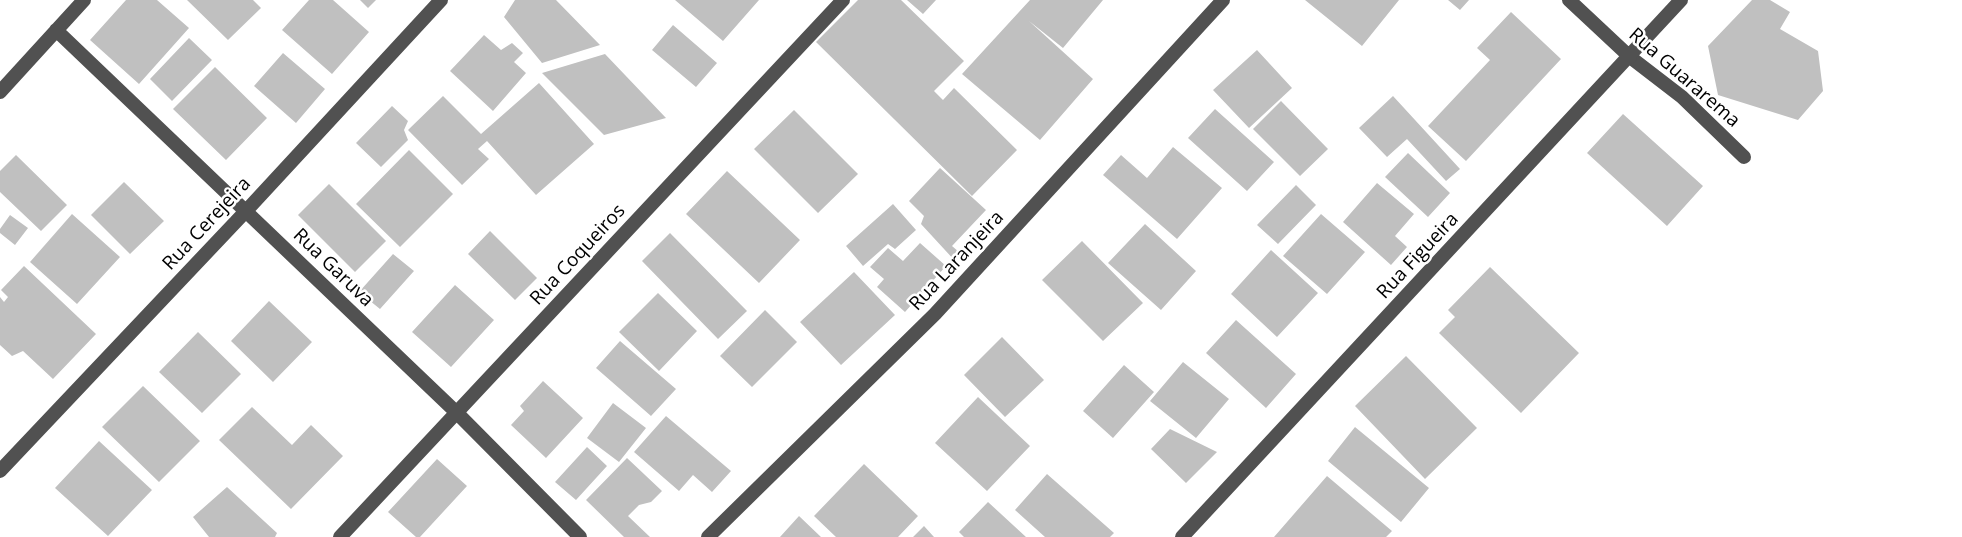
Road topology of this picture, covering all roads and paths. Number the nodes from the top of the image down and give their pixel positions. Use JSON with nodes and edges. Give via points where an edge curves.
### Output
{"nodes":[{"id":1,"x":84,"y":0,"type":"edge"},
{"id":2,"x":441,"y":0,"type":"edge"},
{"id":3,"x":843,"y":0,"type":"edge"},
{"id":4,"x":1223,"y":0,"type":"edge"},
{"id":5,"x":1569,"y":0,"type":"edge"},
{"id":6,"x":1681,"y":0,"type":"edge"},
{"id":7,"x":56,"y":30,"type":"junction"},
{"id":8,"x":1630,"y":57,"type":"junction"},
{"id":9,"x":0,"y":92,"type":"edge"},
{"id":10,"x":1744,"y":157,"type":"dead end"},
{"id":11,"x":246,"y":211,"type":"junction"},
{"id":12,"x":457,"y":413,"type":"junction"},
{"id":13,"x":0,"y":471,"type":"edge"},
{"id":14,"x":340,"y":537,"type":"edge"},
{"id":15,"x":580,"y":537,"type":"edge"},
{"id":16,"x":708,"y":537,"type":"edge"},
{"id":17,"x":1182,"y":537,"type":"edge"}],
"edges":[{"from":1,"to":7,"type":"street"},
{"from":2,"to":11,"type":"street","name":"Rua Cerejeira"},
{"from":3,"to":12,"type":"street","name":"Rua Coqueiros"},
{"from":4,"to":16,"type":"street","name":"Rua Laranjeira","via":[[935,314]]},
{"from":5,"to":8,"type":"street","name":"Rua Guararema"},
{"from":6,"to":8,"type":"street","name":"Rua Figueira"},
{"from":7,"to":9,"type":"street"},
{"from":7,"to":11,"type":"street","name":"Rua Garuva"},
{"from":8,"to":10,"type":"street","name":"Rua Guararema","via":[[1682,97]]},
{"from":8,"to":17,"type":"street","name":"Rua Figueira"},
{"from":11,"to":12,"type":"street","name":"Rua Garuva"},
{"from":11,"to":13,"type":"street","name":"Rua Cerejeira"},
{"from":12,"to":14,"type":"street","name":"Rua Coqueiros"},
{"from":12,"to":15,"type":"street","name":"Rua Garuva"}]}
